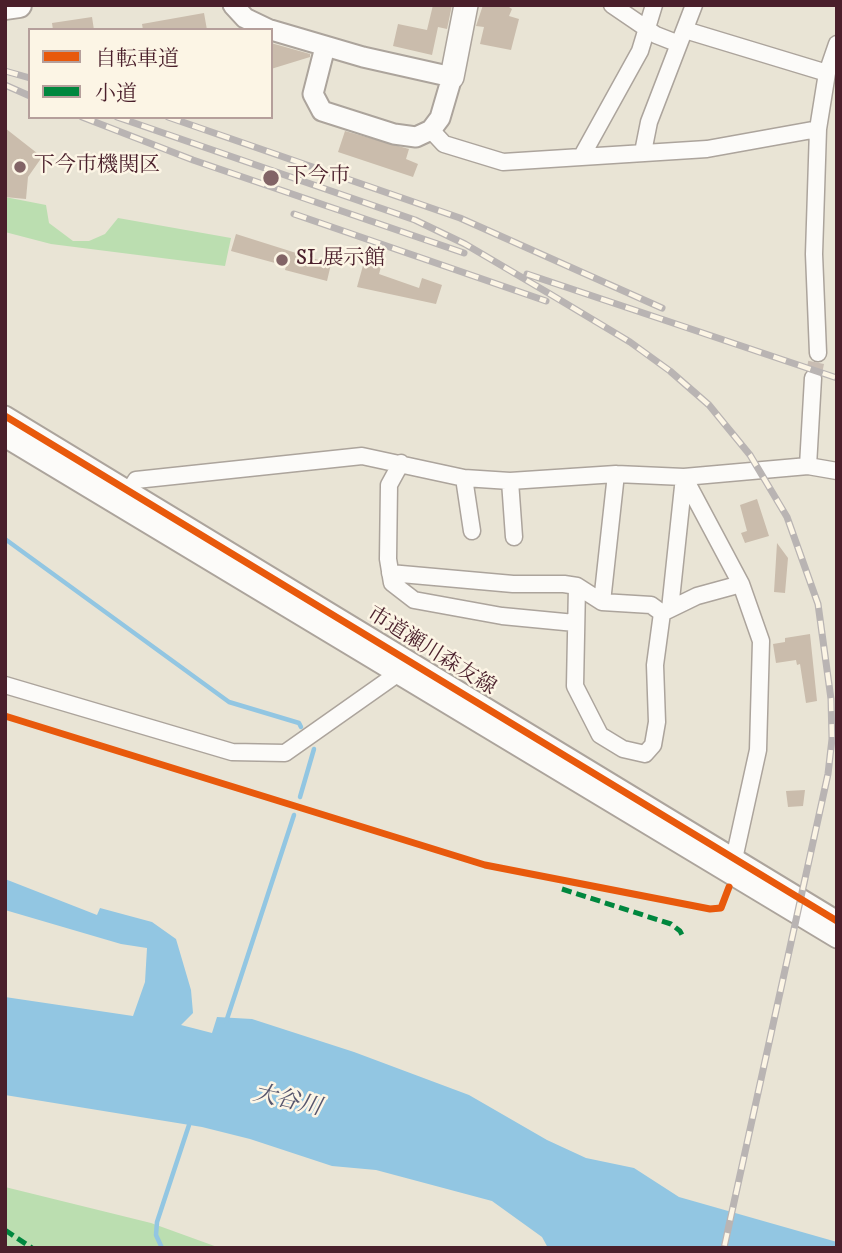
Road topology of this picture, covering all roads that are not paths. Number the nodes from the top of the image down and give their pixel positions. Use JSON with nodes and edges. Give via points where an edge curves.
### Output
{"nodes":[{"id":1,"x":19,"y":5,"type":"edge"},
{"id":2,"x":233,"y":5,"type":"edge"},
{"id":3,"x":466,"y":5,"type":"edge"},
{"id":4,"x":612,"y":5,"type":"edge"},
{"id":5,"x":654,"y":5,"type":"edge"},
{"id":6,"x":694,"y":5,"type":"edge"},
{"id":7,"x":5,"y":8,"type":"edge"},
{"id":8,"x":267,"y":28,"type":"edge"},
{"id":9,"x":646,"y":30,"type":"junction"},
{"id":10,"x":273,"y":31,"type":"edge"},
{"id":11,"x":682,"y":37,"type":"junction"},
{"id":12,"x":837,"y":44,"type":"edge"},
{"id":13,"x":325,"y":47,"type":"junction"},
{"id":14,"x":827,"y":74,"type":"junction"},
{"id":15,"x":452,"y":77,"type":"junction"},
{"id":16,"x":818,"y":129,"type":"junction"},
{"id":17,"x":431,"y":130,"type":"junction"},
{"id":18,"x":642,"y":152,"type":"junction"},
{"id":19,"x":583,"y":154,"type":"junction"},
{"id":20,"x":818,"y":353,"type":"tunnel mouth"},
{"id":21,"x":813,"y":378,"type":"tunnel mouth"},
{"id":22,"x":5,"y":416,"type":"edge"},
{"id":23,"x":5,"y":437,"type":"edge"},
{"id":24,"x":401,"y":463,"type":"junction"},
{"id":25,"x":808,"y":466,"type":"junction"},
{"id":26,"x":837,"y":471,"type":"edge"},
{"id":27,"x":616,"y":474,"type":"junction"},
{"id":28,"x":684,"y":477,"type":"junction"},
{"id":29,"x":464,"y":478,"type":"junction"},
{"id":30,"x":510,"y":481,"type":"junction"},
{"id":31,"x":124,"y":498,"type":"junction"},
{"id":32,"x":472,"y":531,"type":"dead end"},
{"id":33,"x":514,"y":537,"type":"dead end"},
{"id":34,"x":390,"y":573,"type":"junction"},
{"id":35,"x":741,"y":584,"type":"junction"},
{"id":36,"x":576,"y":586,"type":"junction"},
{"id":37,"x":602,"y":602,"type":"junction"},
{"id":38,"x":666,"y":611,"type":"junction"},
{"id":39,"x":575,"y":623,"type":"junction"},
{"id":40,"x":407,"y":667,"type":"junction"},
{"id":41,"x":5,"y":685,"type":"edge"},
{"id":42,"x":734,"y":859,"type":"junction"},
{"id":43,"x":837,"y":921,"type":"edge"},
{"id":44,"x":837,"y":938,"type":"edge"}],
"edges":[{"from":1,"to":7,"type":"main road"},
{"from":2,"to":8,"type":"street"},
{"from":3,"to":15,"type":"main road"},
{"from":4,"to":9,"type":"street"},
{"from":5,"to":9,"type":"street"},
{"from":6,"to":11,"type":"street"},
{"from":9,"to":11,"type":"street"},
{"from":9,"to":19,"type":"street","via":[[629,72]]},
{"from":10,"to":13,"type":"street"},
{"from":11,"to":14,"type":"street"},
{"from":11,"to":18,"type":"street"},
{"from":12,"to":14,"type":"street"},
{"from":13,"to":15,"type":"street"},
{"from":13,"to":17,"type":"street","via":[[313,94],[322,111],[394,134],[416,137]]},
{"from":14,"to":16,"type":"street"},
{"from":15,"to":17,"type":"street","via":[[440,118]]},
{"from":16,"to":18,"type":"street","via":[[707,149]]},
{"from":16,"to":20,"type":"street","via":[[814,254]]},
{"from":17,"to":19,"type":"street","via":[[444,144],[503,162]]},
{"from":18,"to":19,"type":"street"},
{"from":21,"to":25,"type":"street"},
{"from":22,"to":31,"type":"street","name":"市道瀬川森友線"},
{"from":23,"to":31,"type":"street","name":"市道瀬川森友線"},
{"from":24,"to":29,"type":"street"},
{"from":24,"to":31,"type":"street","via":[[362,456],[136,480]]},
{"from":24,"to":34,"type":"street","via":[[389,485]]},
{"from":25,"to":26,"type":"street"},
{"from":25,"to":28,"type":"street"},
{"from":27,"to":28,"type":"street"},
{"from":27,"to":30,"type":"street"},
{"from":27,"to":37,"type":"street"},
{"from":28,"to":35,"type":"street"},
{"from":28,"to":38,"type":"street"},
{"from":29,"to":30,"type":"street"},
{"from":29,"to":32,"type":"street"},
{"from":30,"to":33,"type":"street"},
{"from":31,"to":40,"type":"street","name":"市道瀬川森友線"},
{"from":34,"to":36,"type":"street"},
{"from":34,"to":39,"type":"street","via":[[391,583],[414,600]]},
{"from":35,"to":38,"type":"street","via":[[697,596]]},
{"from":35,"to":42,"type":"street","via":[[761,641],[762,691],[758,750]]},
{"from":36,"to":37,"type":"street"},
{"from":36,"to":39,"type":"street"},
{"from":37,"to":38,"type":"street","via":[[651,605]]},
{"from":38,"to":39,"type":"street","via":[[655,665],[657,722],[653,746],[645,754],[622,749],[600,735],[575,686]]},
{"from":40,"to":41,"type":"street","via":[[285,753],[232,752]]},
{"from":40,"to":42,"type":"street","name":"市道瀬川森友線"},
{"from":40,"to":44,"type":"street","name":"市道瀬川森友線"},
{"from":42,"to":43,"type":"street","name":"市道瀬川森友線"}]}
